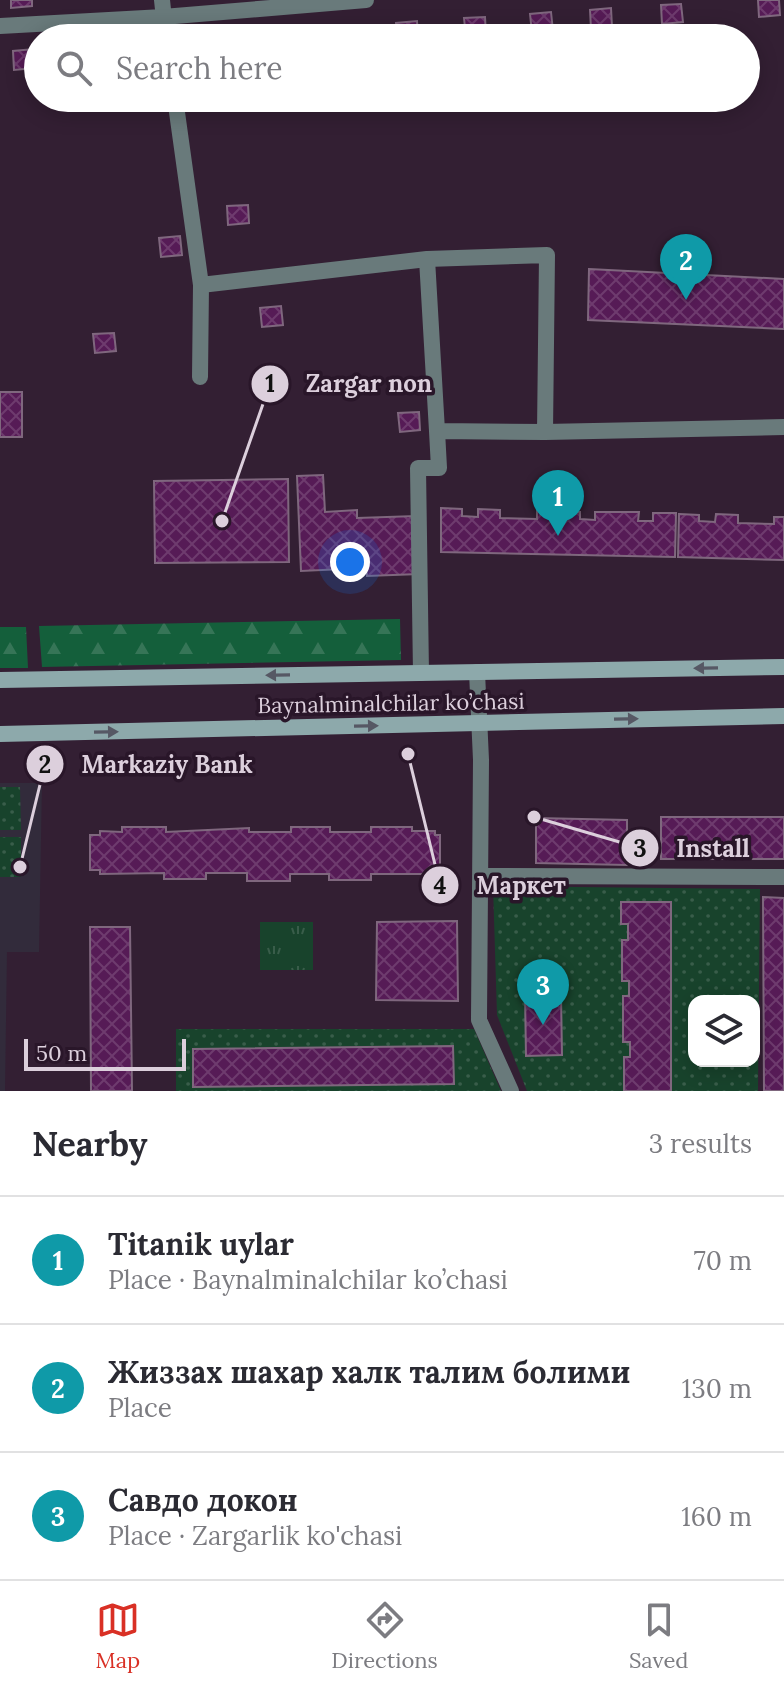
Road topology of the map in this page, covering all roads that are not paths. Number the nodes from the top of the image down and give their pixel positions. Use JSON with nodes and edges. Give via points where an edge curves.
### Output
{"nodes":[{"id":1,"x":162,"y":0,"type":"edge"},
{"id":2,"x":366,"y":0,"type":"edge"},
{"id":3,"x":163,"y":17,"type":"junction"},
{"id":4,"x":36,"y":24,"type":"edge"},
{"id":5,"x":164,"y":24,"type":"edge"},
{"id":6,"x":24,"y":25,"type":"edge"},
{"id":7,"x":0,"y":26,"type":"edge"},
{"id":8,"x":177,"y":112,"type":"edge"},
{"id":9,"x":427,"y":259,"type":"junction"},
{"id":10,"x":201,"y":285,"type":"junction"},
{"id":11,"x":200,"y":377,"type":"dead end"},
{"id":12,"x":784,"y":427,"type":"edge"},
{"id":13,"x":437,"y":431,"type":"junction"},
{"id":14,"x":545,"y":432,"type":"junction"},
{"id":15,"x":784,"y":667,"type":"edge"},
{"id":16,"x":477,"y":672,"type":"junction"},
{"id":17,"x":421,"y":673,"type":"junction"},
{"id":18,"x":0,"y":680,"type":"edge"},
{"id":19,"x":784,"y":716,"type":"edge"},
{"id":20,"x":480,"y":723,"type":"junction"},
{"id":21,"x":0,"y":734,"type":"edge"},
{"id":22,"x":480,"y":876,"type":"junction"},
{"id":23,"x":784,"y":877,"type":"edge"},
{"id":24,"x":511,"y":1091,"type":"edge"}],
"edges":[{"from":1,"to":3,"type":"street"},
{"from":2,"to":3,"type":"street"},
{"from":3,"to":4,"type":"street"},
{"from":3,"to":5,"type":"street"},
{"from":6,"to":7,"type":"street"},
{"from":8,"to":10,"type":"street"},
{"from":9,"to":10,"type":"street"},
{"from":9,"to":13,"type":"street"},
{"from":9,"to":14,"type":"street","via":[[547,255]]},
{"from":10,"to":11,"type":"street"},
{"from":12,"to":14,"type":"street"},
{"from":13,"to":14,"type":"street"},
{"from":13,"to":17,"type":"street","via":[[439,468],[418,468]]},
{"from":15,"to":16,"type":"main road","name":"Baynalminalchilar ko’chasi","one_way":true},
{"from":16,"to":17,"type":"main road","name":"Baynalminalchilar ko’chasi"},
{"from":16,"to":20,"type":"street"},
{"from":17,"to":18,"type":"main road","name":"Baynalminalchilar ko’chasi","one_way":true},
{"from":20,"to":19,"type":"main road","name":"Baynalminalchilar ko’chasi","one_way":true},
{"from":21,"to":20,"type":"main road","name":"Baynalminalchilar ko’chasi","one_way":true},
{"from":20,"to":22,"type":"street"},
{"from":22,"to":23,"type":"street"},
{"from":22,"to":24,"type":"street","via":[[479,1020]]}]}
